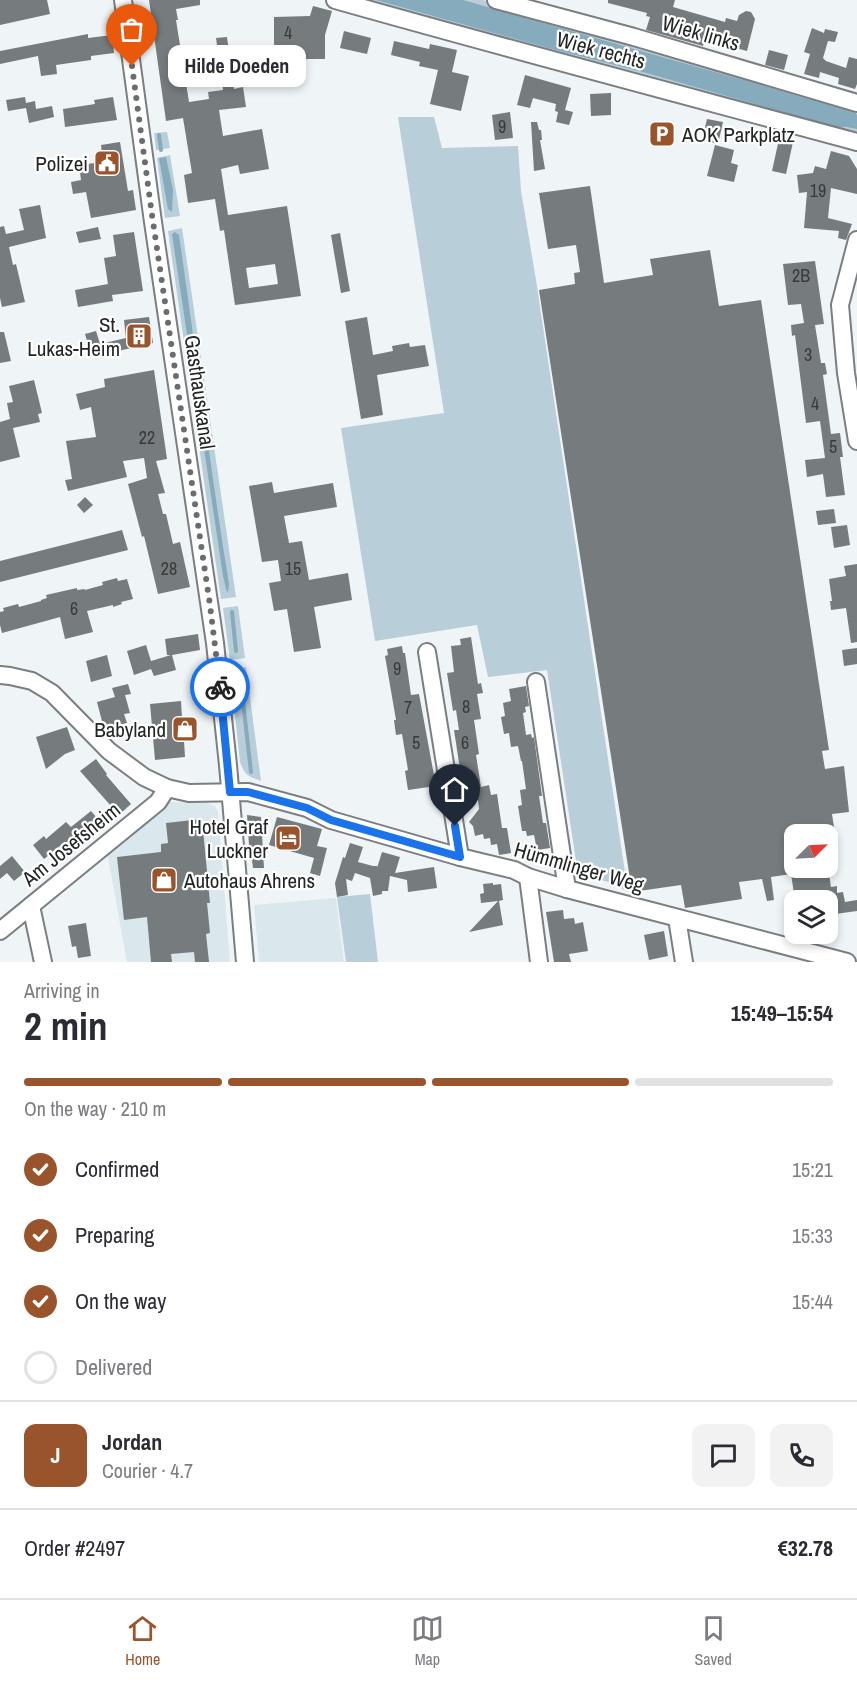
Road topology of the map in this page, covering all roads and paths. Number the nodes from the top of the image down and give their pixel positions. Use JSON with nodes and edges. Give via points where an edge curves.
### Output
{"nodes":[{"id":1,"x":123,"y":0,"type":"edge"},
{"id":2,"x":335,"y":0,"type":"edge"},
{"id":3,"x":496,"y":0,"type":"edge"},
{"id":4,"x":857,"y":103,"type":"edge"},
{"id":5,"x":857,"y":142,"type":"edge"},
{"id":6,"x":857,"y":240,"type":"edge"},
{"id":7,"x":856,"y":433,"type":"edge"},
{"id":8,"x":427,"y":652,"type":"dead end"},
{"id":9,"x":0,"y":675,"type":"edge"},
{"id":10,"x":536,"y":682,"type":"dead end"},
{"id":11,"x":168,"y":788,"type":"junction"},
{"id":12,"x":230,"y":792,"type":"junction"},
{"id":13,"x":460,"y":857,"type":"junction"},
{"id":14,"x":528,"y":877,"type":"junction"},
{"id":15,"x":567,"y":889,"type":"junction"},
{"id":16,"x":31,"y":906,"type":"junction"},
{"id":17,"x":676,"y":918,"type":"junction"},
{"id":18,"x":0,"y":931,"type":"edge"},
{"id":19,"x":43,"y":962,"type":"edge"},
{"id":20,"x":245,"y":962,"type":"edge"},
{"id":21,"x":539,"y":962,"type":"edge"},
{"id":22,"x":684,"y":962,"type":"edge"},
{"id":23,"x":847,"y":962,"type":"edge"}],
"edges":[{"from":1,"to":12,"type":"street","name":"Gasthauskanal","via":[[215,643]]},
{"from":2,"to":5,"type":"street","name":"Wiek rechts"},
{"from":3,"to":4,"type":"street","name":"Wiek links"},
{"from":6,"to":7,"type":"street","via":[[840,305]]},
{"from":8,"to":13,"type":"street"},
{"from":9,"to":11,"type":"street","name":"Hümmlinger Weg","via":[[32,681],[52,693],[109,751],[144,777]]},
{"from":10,"to":15,"type":"street"},
{"from":11,"to":12,"type":"street","name":"Hümmlinger Weg","via":[[189,793]]},
{"from":11,"to":16,"type":"street","name":"Am Josefsheim","via":[[158,802]]},
{"from":12,"to":13,"type":"street","name":"Hümmlinger Weg","via":[[248,792],[307,808],[331,820]]},
{"from":12,"to":20,"type":"street","name":"Gasthauskanal"},
{"from":13,"to":14,"type":"street","name":"Hümmlinger Weg"},
{"from":14,"to":15,"type":"street","name":"Hümmlinger Weg"},
{"from":14,"to":21,"type":"street"},
{"from":15,"to":17,"type":"street","name":"Hümmlinger Weg"},
{"from":16,"to":18,"type":"street","name":"Am Josefsheim"},
{"from":16,"to":19,"type":"street"},
{"from":17,"to":22,"type":"street"},
{"from":17,"to":23,"type":"street","name":"Hümmlinger Weg"}]}
